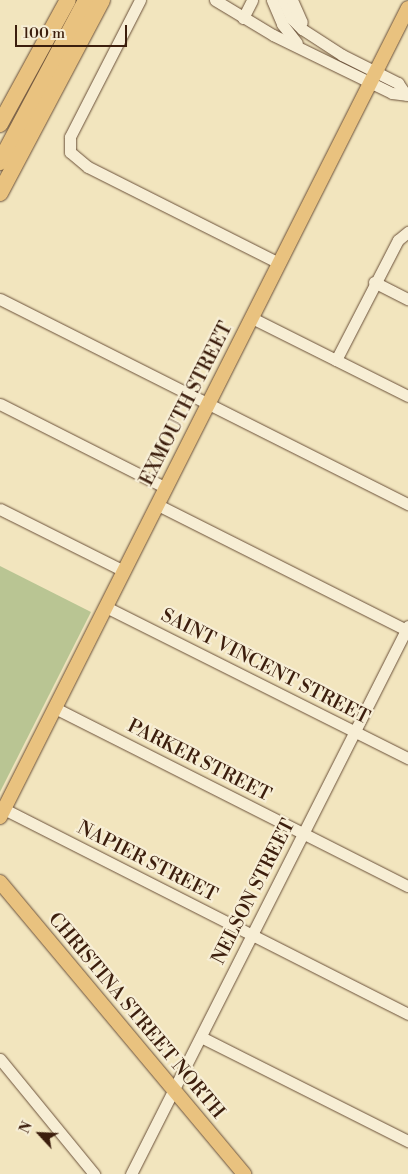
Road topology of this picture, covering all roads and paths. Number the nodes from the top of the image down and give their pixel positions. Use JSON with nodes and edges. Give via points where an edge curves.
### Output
{"nodes":[{"id":1,"x":68,"y":0,"type":"edge"},
{"id":2,"x":78,"y":0,"type":"edge"},
{"id":3,"x":86,"y":0,"type":"edge"},
{"id":4,"x":102,"y":0,"type":"edge"},
{"id":5,"x":140,"y":0,"type":"edge"},
{"id":6,"x":215,"y":0,"type":"edge"},
{"id":7,"x":252,"y":0,"type":"edge"},
{"id":8,"x":272,"y":0,"type":"edge"},
{"id":9,"x":283,"y":0,"type":"edge"},
{"id":10,"x":292,"y":0,"type":"edge"},
{"id":11,"x":408,"y":8,"type":"edge"},
{"id":12,"x":243,"y":18,"type":"junction"},
{"id":13,"x":317,"y":38,"type":"junction"},
{"id":14,"x":304,"y":49,"type":"junction"},
{"id":15,"x":374,"y":77,"type":"junction"},
{"id":16,"x":407,"y":95,"type":"edge"},
{"id":17,"x":0,"y":124,"type":"edge"},
{"id":18,"x":28,"y":141,"type":"junction"},
{"id":19,"x":0,"y":146,"type":"edge"},
{"id":20,"x":0,"y":162,"type":"edge"},
{"id":21,"x":0,"y":193,"type":"edge"},
{"id":22,"x":0,"y":203,"type":"edge"},
{"id":23,"x":408,"y":232,"type":"edge"},
{"id":24,"x":279,"y":264,"type":"junction"},
{"id":25,"x":374,"y":282,"type":"junction"},
{"id":26,"x":0,"y":298,"type":"edge"},
{"id":27,"x":408,"y":299,"type":"edge"},
{"id":28,"x":252,"y":318,"type":"junction"},
{"id":29,"x":336,"y":360,"type":"junction"},
{"id":30,"x":408,"y":396,"type":"edge"},
{"id":31,"x":209,"y":403,"type":"junction"},
{"id":32,"x":0,"y":404,"type":"edge"},
{"id":33,"x":166,"y":488,"type":"junction"},
{"id":34,"x":408,"y":504,"type":"edge"},
{"id":35,"x":158,"y":505,"type":"junction"},
{"id":36,"x":0,"y":509,"type":"edge"},
{"id":37,"x":124,"y":571,"type":"junction"},
{"id":38,"x":106,"y":607,"type":"junction"},
{"id":39,"x":407,"y":629,"type":"edge"},
{"id":40,"x":54,"y":708,"type":"junction"},
{"id":41,"x":354,"y":732,"type":"junction"},
{"id":42,"x":408,"y":758,"type":"edge"},
{"id":43,"x":2,"y":813,"type":"edge"},
{"id":44,"x":304,"y":834,"type":"junction"},
{"id":45,"x":0,"y":882,"type":"edge"},
{"id":46,"x":408,"y":886,"type":"edge"},
{"id":47,"x":0,"y":898,"type":"edge"},
{"id":48,"x":30,"y":919,"type":"junction"},
{"id":49,"x":252,"y":935,"type":"junction"},
{"id":50,"x":408,"y":1014,"type":"edge"},
{"id":51,"x":201,"y":1037,"type":"junction"},
{"id":52,"x":0,"y":1059,"type":"edge"},
{"id":53,"x":174,"y":1091,"type":"junction"},
{"id":54,"x":408,"y":1141,"type":"edge"},
{"id":55,"x":94,"y":1174,"type":"edge"},
{"id":56,"x":131,"y":1174,"type":"edge"},
{"id":57,"x":244,"y":1174,"type":"edge"}],
"edges":[{"from":1,"to":17,"type":"highway"},
{"from":2,"to":19,"type":"highway"},
{"from":3,"to":20,"type":"highway"},
{"from":4,"to":18,"type":"highway"},
{"from":5,"to":24,"type":"street","via":[[70,137],[70,152],[88,167]]},
{"from":6,"to":12,"type":"street"},
{"from":7,"to":12,"type":"street"},
{"from":8,"to":14,"type":"street","via":[[286,31]]},
{"from":9,"to":13,"type":"street","via":[[291,18]]},
{"from":10,"to":13,"type":"street","via":[[298,16]]},
{"from":11,"to":15,"type":"main road","name":"EXMOUTH STREET"},
{"from":12,"to":14,"type":"street"},
{"from":13,"to":15,"type":"street"},
{"from":14,"to":15,"type":"street"},
{"from":15,"to":16,"type":"street","via":[[392,93]]},
{"from":15,"to":24,"type":"main road","name":"EXMOUTH STREET"},
{"from":18,"to":21,"type":"highway"},
{"from":18,"to":22,"type":"highway"},
{"from":23,"to":25,"type":"street","via":[[398,240]]},
{"from":24,"to":28,"type":"main road","name":"EXMOUTH STREET"},
{"from":25,"to":27,"type":"street"},
{"from":25,"to":29,"type":"street"},
{"from":26,"to":31,"type":"street"},
{"from":28,"to":29,"type":"street"},
{"from":28,"to":31,"type":"main road","name":"EXMOUTH STREET"},
{"from":29,"to":30,"type":"street"},
{"from":31,"to":33,"type":"main road","name":"EXMOUTH STREET"},
{"from":31,"to":34,"type":"street"},
{"from":32,"to":33,"type":"street"},
{"from":33,"to":35,"type":"main road","name":"EXMOUTH STREET"},
{"from":35,"to":37,"type":"main road","name":"EXMOUTH STREET"},
{"from":35,"to":39,"type":"street"},
{"from":36,"to":37,"type":"street"},
{"from":37,"to":38,"type":"main road","name":"EXMOUTH STREET"},
{"from":38,"to":40,"type":"main road","name":"EXMOUTH STREET"},
{"from":38,"to":41,"type":"street","name":"SAINT VINCENT STREET"},
{"from":39,"to":41,"type":"street","name":"NELSON STREET"},
{"from":40,"to":43,"type":"main road","name":"EXMOUTH STREET"},
{"from":40,"to":44,"type":"street","name":"PARKER STREET"},
{"from":41,"to":42,"type":"street","name":"SAINT VINCENT STREET"},
{"from":41,"to":44,"type":"street","name":"NELSON STREET"},
{"from":43,"to":49,"type":"street","name":"NAPIER STREET"},
{"from":44,"to":46,"type":"street","name":"PARKER STREET"},
{"from":44,"to":49,"type":"street","name":"NELSON STREET"},
{"from":45,"to":48,"type":"main road","name":"CHRISTINA STREET NORTH"},
{"from":47,"to":48,"type":"main road"},
{"from":48,"to":53,"type":"main road","name":"CHRISTINA STREET NORTH"},
{"from":49,"to":50,"type":"street","name":"NAPIER STREET"},
{"from":49,"to":51,"type":"street","name":"NELSON STREET"},
{"from":51,"to":53,"type":"street","name":"NELSON STREET"},
{"from":51,"to":54,"type":"street"},
{"from":52,"to":55,"type":"street"},
{"from":53,"to":56,"type":"street","name":"NELSON STREET"},
{"from":53,"to":57,"type":"main road","name":"CHRISTINA STREET NORTH"}]}
